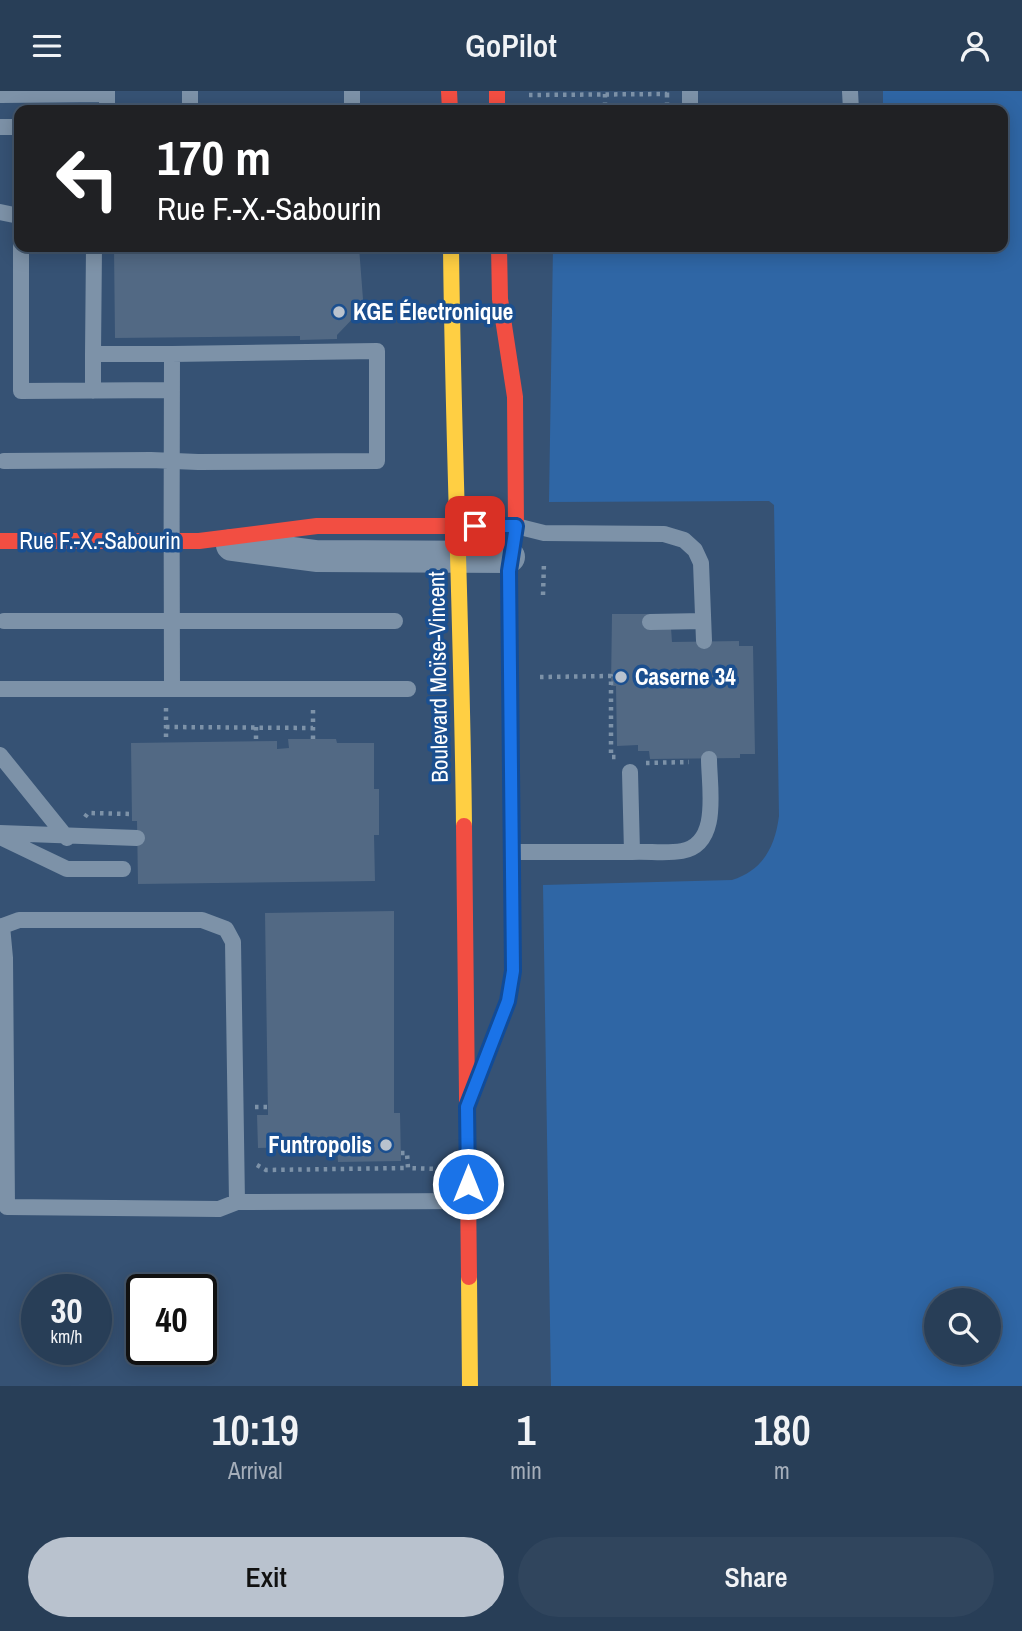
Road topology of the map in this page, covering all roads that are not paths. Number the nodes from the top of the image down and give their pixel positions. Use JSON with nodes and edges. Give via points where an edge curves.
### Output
{"nodes":[{"id":1,"x":0,"y":95,"type":"edge"},
{"id":2,"x":107,"y":98,"type":"edge"},
{"id":3,"x":21,"y":252,"type":"edge"},
{"id":4,"x":94,"y":252,"type":"edge"},
{"id":5,"x":451,"y":252,"type":"edge"},
{"id":6,"x":499,"y":252,"type":"edge"},
{"id":7,"x":93,"y":354,"type":"junction"},
{"id":8,"x":172,"y":354,"type":"junction"},
{"id":9,"x":172,"y":390,"type":"junction"},
{"id":10,"x":93,"y":391,"type":"junction"},
{"id":11,"x":4,"y":461,"type":"dead end"},
{"id":12,"x":172,"y":462,"type":"junction"},
{"id":13,"x":455,"y":526,"type":"junction"},
{"id":14,"x":516,"y":526,"type":"junction"},
{"id":15,"x":544,"y":533,"type":"junction"},
{"id":16,"x":0,"y":541,"type":"edge"},
{"id":17,"x":185,"y":541,"type":"junction"},
{"id":18,"x":509,"y":557,"type":"junction"},
{"id":19,"x":458,"y":558,"type":"junction"},
{"id":20,"x":5,"y":621,"type":"dead end"},
{"id":21,"x":395,"y":621,"type":"dead end"},
{"id":22,"x":703,"y":621,"type":"junction"},
{"id":23,"x":171,"y":622,"type":"junction"},
{"id":24,"x":650,"y":622,"type":"dead end"},
{"id":25,"x":704,"y":641,"type":"dead end"},
{"id":26,"x":0,"y":689,"type":"edge"},
{"id":27,"x":408,"y":689,"type":"dead end"},
{"id":28,"x":169,"y":696,"type":"junction"},
{"id":29,"x":0,"y":755,"type":"edge"},
{"id":30,"x":709,"y":759,"type":"dead end"},
{"id":31,"x":630,"y":764,"type":"road end"},
{"id":32,"x":0,"y":835,"type":"edge"},
{"id":33,"x":67,"y":838,"type":"junction"},
{"id":34,"x":137,"y":838,"type":"dead end"},
{"id":35,"x":512,"y":852,"type":"junction"},
{"id":36,"x":632,"y":852,"type":"junction"},
{"id":37,"x":123,"y":870,"type":"dead end"},
{"id":38,"x":1,"y":927,"type":"edge"},
{"id":39,"x":467,"y":1107,"type":"junction"},
{"id":40,"x":468,"y":1201,"type":"junction"},
{"id":41,"x":237,"y":1202,"type":"junction"},
{"id":42,"x":470,"y":1386,"type":"edge"}],
"edges":[{"from":1,"to":2,"type":"lane"},
{"from":3,"to":10,"type":"lane","via":[[21,391]]},
{"from":4,"to":7,"type":"lane"},
{"from":5,"to":13,"type":"street","name":"Boulevard Moïse-Vincent"},
{"from":6,"to":14,"type":"street","name":"Boulevard Moïse-Vincent","via":[[500,299],[514,384]]},
{"from":7,"to":8,"type":"lane"},
{"from":7,"to":10,"type":"lane"},
{"from":8,"to":9,"type":"lane"},
{"from":8,"to":12,"type":"lane","via":[[376,351],[377,420],[377,461]]},
{"from":9,"to":10,"type":"lane"},
{"from":9,"to":12,"type":"lane"},
{"from":11,"to":12,"type":"lane"},
{"from":12,"to":17,"type":"lane"},
{"from":13,"to":14,"type":"street","name":"Rue F.-X.-Sabourin"},
{"from":13,"to":17,"type":"street","name":"Rue F.-X.-Sabourin","via":[[317,526]]},
{"from":13,"to":19,"type":"street","name":"Boulevard Moïse-Vincent"},
{"from":14,"to":15,"type":"lane"},
{"from":14,"to":18,"type":"street","name":"Boulevard Moïse-Vincent"},
{"from":15,"to":18,"type":"lane"},
{"from":15,"to":22,"type":"lane","via":[[664,534],[684,540],[701,563]]},
{"from":16,"to":17,"type":"street","name":"Rue F.-X.-Sabourin"},
{"from":17,"to":19,"type":"street","name":"Rue F.-X.-Sabourin","via":[[316,556]]},
{"from":17,"to":23,"type":"lane"},
{"from":18,"to":19,"type":"street","name":"Rue F.-X.-Sabourin"},
{"from":18,"to":35,"type":"street","name":"Boulevard Moïse-Vincent"},
{"from":19,"to":39,"type":"street","name":"Boulevard Moïse-Vincent"},
{"from":20,"to":23,"type":"lane"},
{"from":21,"to":23,"type":"lane"},
{"from":22,"to":24,"type":"lane"},
{"from":22,"to":25,"type":"lane"},
{"from":23,"to":28,"type":"lane"},
{"from":26,"to":28,"type":"lane"},
{"from":27,"to":28,"type":"lane"},
{"from":29,"to":33,"type":"lane"},
{"from":30,"to":36,"type":"lane","via":[[709,824],[698,843],[681,851]]},
{"from":31,"to":36,"type":"lane"},
{"from":32,"to":33,"type":"lane"},
{"from":32,"to":37,"type":"lane","via":[[67,869]]},
{"from":33,"to":34,"type":"lane"},
{"from":35,"to":36,"type":"lane"},
{"from":35,"to":39,"type":"street","name":"Boulevard Moïse-Vincent","via":[[512,983]]},
{"from":38,"to":41,"type":"lane","via":[[19,920],[202,920],[226,929],[233,942]]},
{"from":38,"to":41,"type":"lane","via":[[7,1207],[219,1209]]},
{"from":39,"to":40,"type":"street","name":"Boulevard Moïse-Vincent"},
{"from":40,"to":41,"type":"lane"},
{"from":40,"to":42,"type":"street","name":"Boulevard Moïse-Vincent"}]}
